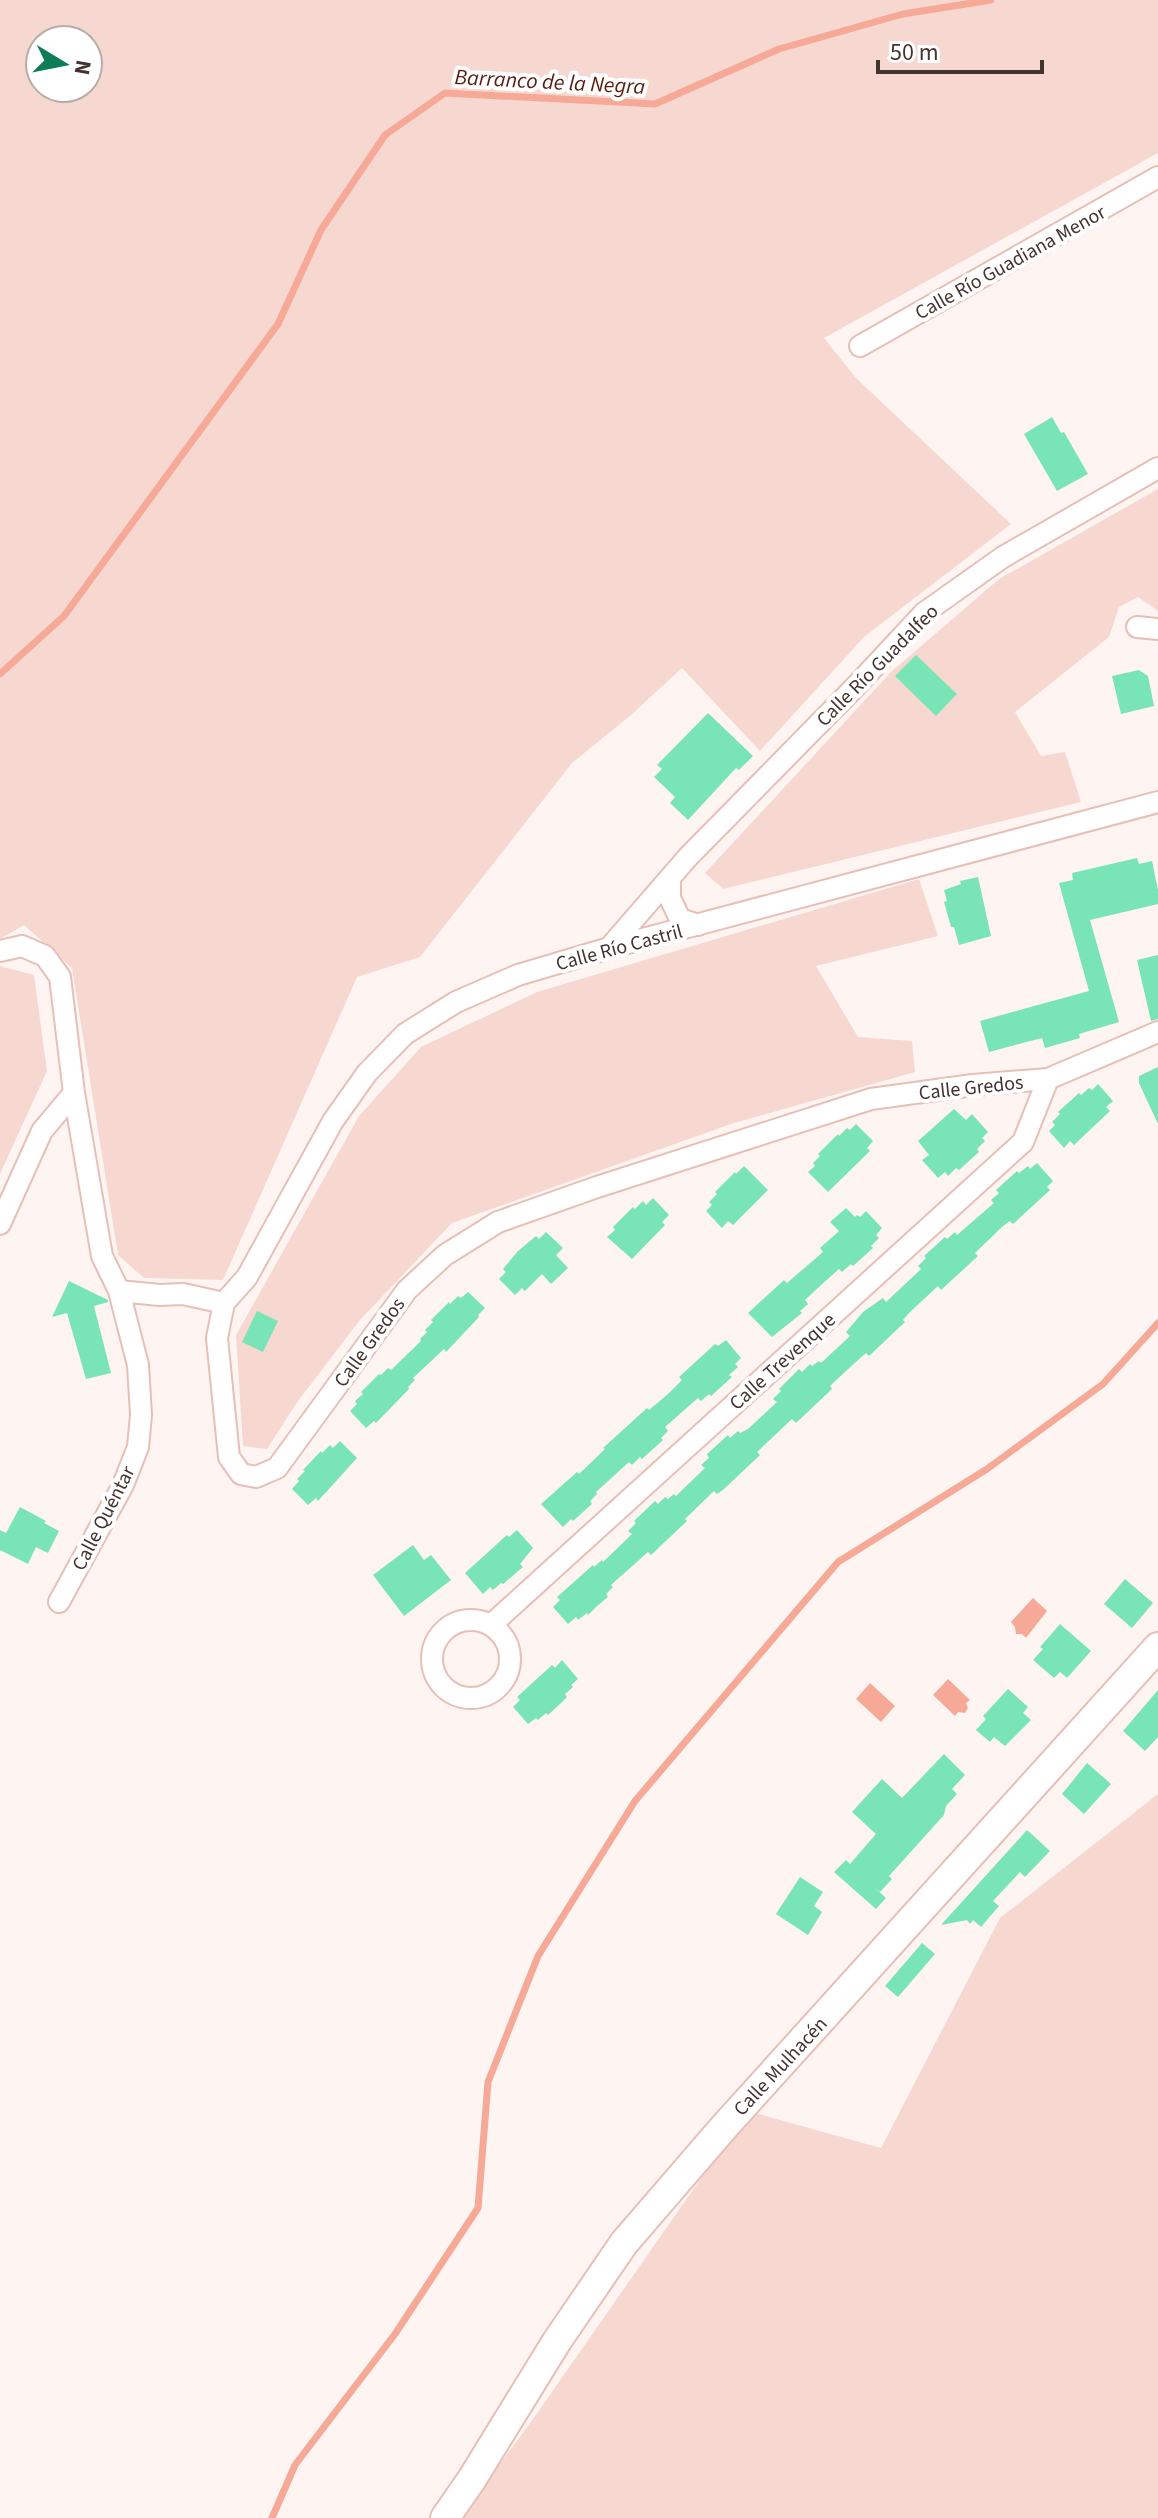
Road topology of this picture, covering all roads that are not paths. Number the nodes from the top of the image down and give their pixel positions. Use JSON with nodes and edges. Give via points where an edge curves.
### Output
{"nodes":[{"id":1,"x":1158,"y":177,"type":"edge"},
{"id":2,"x":860,"y":346,"type":"dead end"},
{"id":3,"x":1158,"y":468,"type":"edge"},
{"id":4,"x":1158,"y":802,"type":"edge"},
{"id":5,"x":670,"y":879,"type":"junction"},
{"id":6,"x":698,"y":925,"type":"junction"},
{"id":7,"x":609,"y":948,"type":"junction"},
{"id":8,"x":0,"y":951,"type":"edge"},
{"id":9,"x":1158,"y":1032,"type":"edge"},
{"id":10,"x":1048,"y":1079,"type":"junction"},
{"id":11,"x":74,"y":1093,"type":"junction"},
{"id":12,"x":0,"y":1224,"type":"edge"},
{"id":13,"x":119,"y":1291,"type":"junction"},
{"id":14,"x":224,"y":1303,"type":"junction"},
{"id":15,"x":59,"y":1602,"type":"dead end"},
{"id":16,"x":491,"y":1625,"type":"dead end"},
{"id":17,"x":1158,"y":1647,"type":"edge"},
{"id":18,"x":445,"y":2518,"type":"edge"}],
"edges":[{"from":1,"to":2,"type":"street","name":"Calle Río Guadiana Menor"},
{"from":3,"to":5,"type":"street","name":"Calle Río Guadalfeo","via":[[1003,557],[924,613]]},
{"from":4,"to":6,"type":"street","name":"Calle Río Castril"},
{"from":5,"to":6,"type":"street","via":[[670,898],[680,919]]},
{"from":5,"to":7,"type":"street","name":"Calle Río Guadalfeo"},
{"from":6,"to":7,"type":"street","name":"Calle Río Castril"},
{"from":7,"to":14,"type":"street","name":"Calle Río Castril","via":[[518,975],[456,1002],[405,1034],[367,1073],[333,1121],[247,1277]]},
{"from":8,"to":11,"type":"street","via":[[22,946],[45,956],[60,977]]},
{"from":9,"to":10,"type":"street","name":"Calle Gredos"},
{"from":10,"to":14,"type":"street","name":"Calle Gredos","via":[[871,1099],[498,1222],[445,1255],[407,1290],[277,1468],[256,1477],[241,1474],[229,1457],[217,1338]]},
{"from":10,"to":16,"type":"street","name":"Calle Trevenque","via":[[1023,1142]]},
{"from":11,"to":12,"type":"street","via":[[42,1131]]},
{"from":11,"to":13,"type":"street","via":[[102,1256]]},
{"from":13,"to":14,"type":"street","via":[[183,1294]]},
{"from":13,"to":15,"type":"street","name":"Calle Quéntar","via":[[138,1365],[138,1447]]},
{"from":17,"to":18,"type":"street","name":"Calle Mulhacén","via":[[624,2243]]}]}
